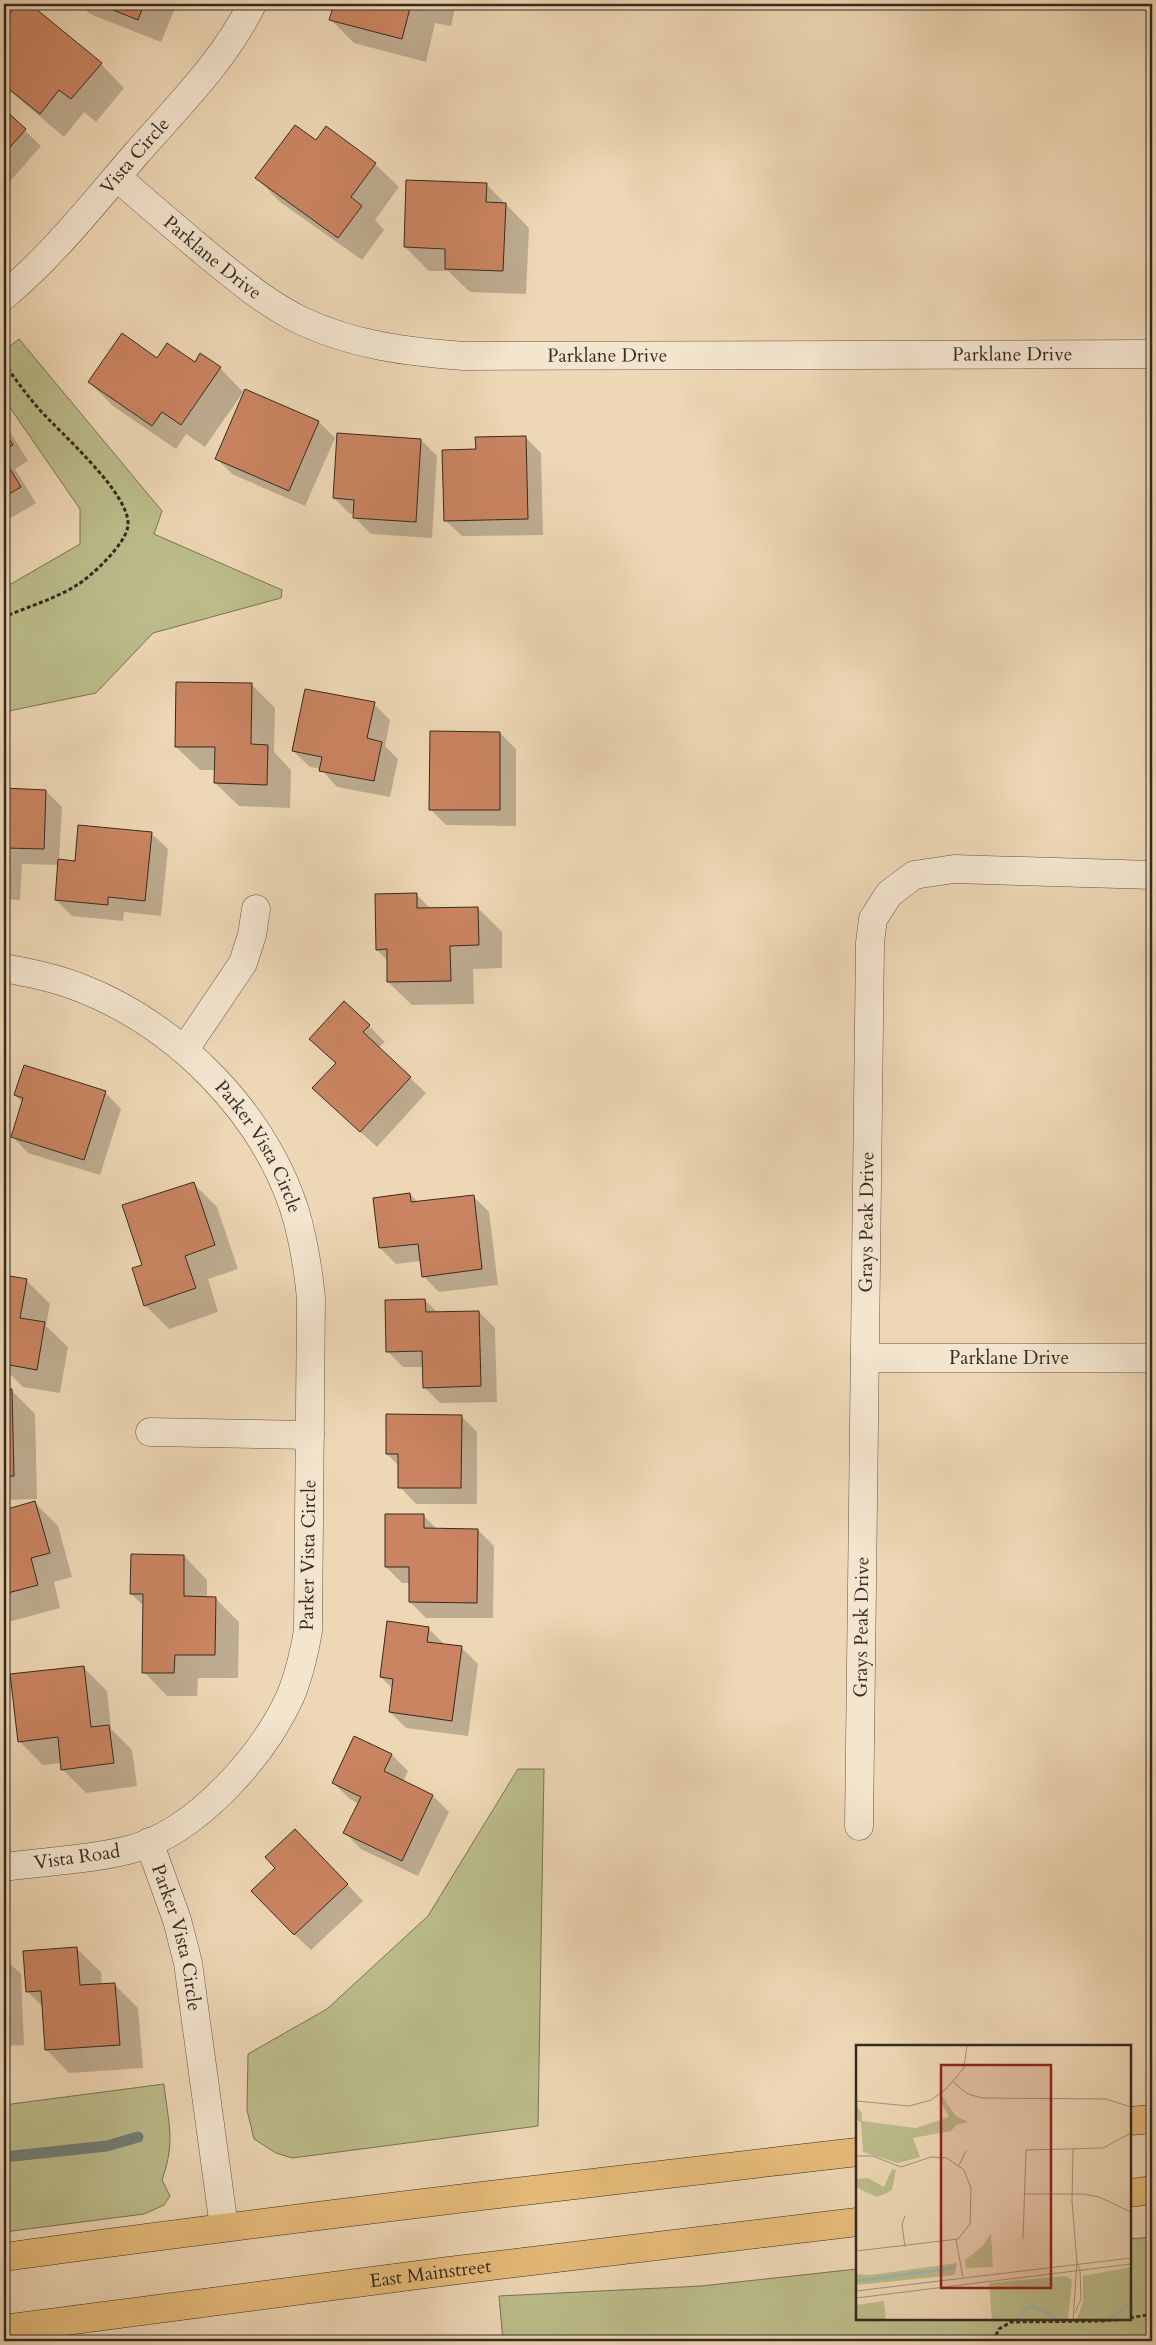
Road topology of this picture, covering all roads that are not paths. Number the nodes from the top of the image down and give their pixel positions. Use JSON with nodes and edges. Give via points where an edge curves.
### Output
{"nodes":[{"id":1,"x":252,"y":4,"type":"edge"},
{"id":2,"x":117,"y":177,"type":"junction"},
{"id":3,"x":4,"y":296,"type":"edge"},
{"id":4,"x":1152,"y":354,"type":"edge"},
{"id":5,"x":1152,"y":875,"type":"edge"},
{"id":6,"x":256,"y":909,"type":"dead end"},
{"id":7,"x":4,"y":968,"type":"edge"},
{"id":8,"x":185,"y":1049,"type":"junction"},
{"id":9,"x":865,"y":1358,"type":"junction"},
{"id":10,"x":1152,"y":1358,"type":"edge"},
{"id":11,"x":150,"y":1432,"type":"dead end"},
{"id":12,"x":310,"y":1435,"type":"junction"},
{"id":13,"x":859,"y":1826,"type":"dead end"},
{"id":14,"x":149,"y":1842,"type":"junction"},
{"id":15,"x":4,"y":1867,"type":"edge"},
{"id":16,"x":1152,"y":2119,"type":"edge"},
{"id":17,"x":1131,"y":2121,"type":"edge"},
{"id":18,"x":856,"y":2152,"type":"edge"},
{"id":19,"x":1152,"y":2190,"type":"edge"},
{"id":20,"x":1131,"y":2192,"type":"edge"},
{"id":21,"x":856,"y":2222,"type":"edge"},
{"id":22,"x":224,"y":2227,"type":"junction"},
{"id":23,"x":4,"y":2257,"type":"edge"},
{"id":24,"x":4,"y":2329,"type":"edge"}],
"edges":[{"from":1,"to":2,"type":"street","name":"Vista Circle","via":[[223,52]]},
{"from":2,"to":3,"type":"street","name":"Vista Circle","via":[[68,233]]},
{"from":2,"to":4,"type":"street","name":"Parklane Drive","via":[[226,270],[277,307],[327,332],[384,348],[464,356]]},
{"from":5,"to":9,"type":"street","name":"Grays Peak Drive","via":[[954,869],[914,875],[889,894],[873,919],[870,943]]},
{"from":6,"to":8,"type":"street","via":[[243,963]]},
{"from":7,"to":8,"type":"street","name":"Parker Vista Circle","via":[[60,981],[102,997],[158,1028]]},
{"from":8,"to":12,"type":"street","name":"Parker Vista Circle","via":[[216,1080],[254,1130],[294,1207],[311,1298]]},
{"from":9,"to":10,"type":"street","name":"Parklane Drive"},
{"from":9,"to":13,"type":"street","name":"Grays Peak Drive"},
{"from":11,"to":12,"type":"street"},
{"from":12,"to":14,"type":"street","name":"Parker Vista Circle","via":[[308,1631],[300,1671],[291,1695],[263,1743],[230,1782],[197,1812]]},
{"from":14,"to":15,"type":"street","name":"Vista Road","via":[[106,1854]]},
{"from":14,"to":22,"type":"street","name":"Parker Vista Circle","via":[[174,1911],[188,1963]]},
{"from":16,"to":17,"type":"main road"},
{"from":18,"to":22,"type":"main road"},
{"from":19,"to":20,"type":"main road"},
{"from":21,"to":24,"type":"main road","name":"East Mainstreet"},
{"from":22,"to":23,"type":"main road"}]}
